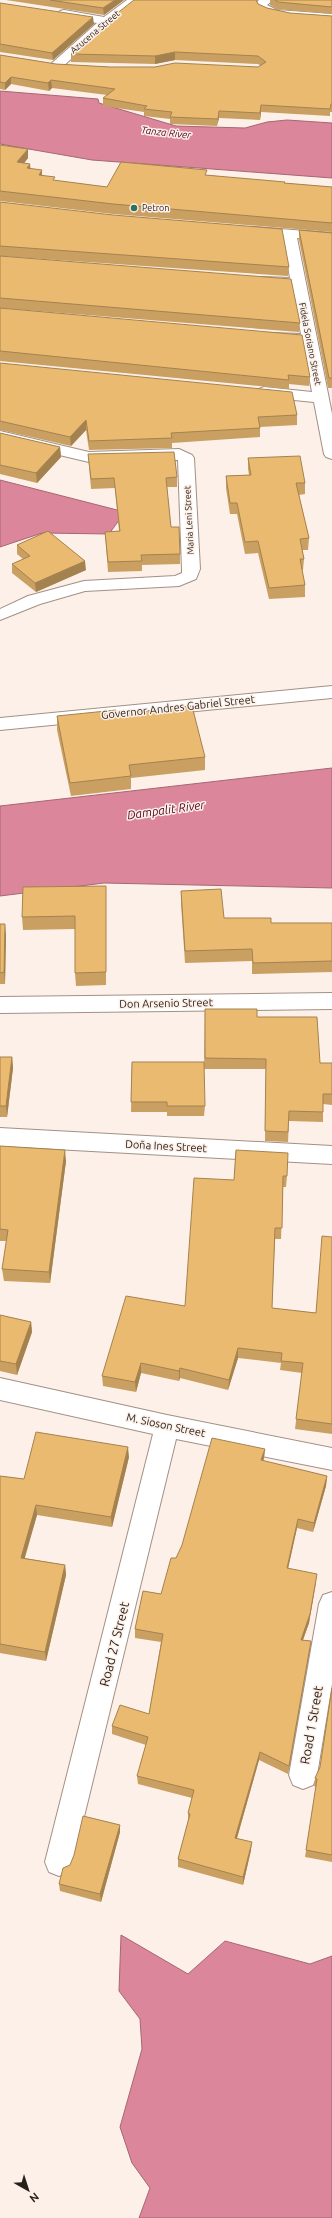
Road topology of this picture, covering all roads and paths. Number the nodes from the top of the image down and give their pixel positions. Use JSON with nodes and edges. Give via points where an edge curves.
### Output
{"nodes":[{"id":1,"x":134,"y":0,"type":"edge"},
{"id":2,"x":267,"y":0,"type":"edge"},
{"id":3,"x":53,"y":12,"type":"edge"},
{"id":4,"x":332,"y":18,"type":"edge"},
{"id":5,"x":106,"y":21,"type":"junction"},
{"id":6,"x":72,"y":67,"type":"edge"},
{"id":7,"x":243,"y":230,"type":"edge"},
{"id":8,"x":289,"y":234,"type":"junction"},
{"id":9,"x":332,"y":238,"type":"edge"},
{"id":10,"x":252,"y":280,"type":"edge"},
{"id":11,"x":299,"y":283,"type":"junction"},
{"id":12,"x":262,"y":335,"type":"edge"},
{"id":13,"x":309,"y":339,"type":"junction"},
{"id":14,"x":251,"y":391,"type":"edge"},
{"id":15,"x":321,"y":398,"type":"junction"},
{"id":16,"x":0,"y":436,"type":"edge"},
{"id":17,"x":332,"y":454,"type":"edge"},
{"id":18,"x":0,"y":615,"type":"edge"},
{"id":19,"x":332,"y":692,"type":"edge"},
{"id":20,"x":0,"y":724,"type":"edge"},
{"id":21,"x":332,"y":1001,"type":"edge"},
{"id":22,"x":0,"y":1005,"type":"edge"},
{"id":23,"x":0,"y":1137,"type":"edge"},
{"id":24,"x":332,"y":1155,"type":"edge"},
{"id":25,"x":0,"y":1389,"type":"edge"},
{"id":26,"x":167,"y":1426,"type":"junction"},
{"id":27,"x":332,"y":1458,"type":"edge"},
{"id":28,"x":332,"y":1604,"type":"edge"},
{"id":29,"x":303,"y":1775,"type":"dead end"},
{"id":30,"x":60,"y":1862,"type":"dead end"}],
"edges":[{"from":1,"to":5,"type":"street","name":"Azucena Street"},
{"from":2,"to":4,"type":"street","via":[[261,4],[262,8],[274,13]]},
{"from":3,"to":5,"type":"street"},
{"from":5,"to":6,"type":"street","name":"Azucena Street","via":[[51,65]]},
{"from":7,"to":8,"type":"street"},
{"from":8,"to":9,"type":"street"},
{"from":8,"to":11,"type":"street","name":"Fidela Soriano Street"},
{"from":10,"to":11,"type":"street"},
{"from":11,"to":13,"type":"street","name":"Fidela Soriano Street"},
{"from":12,"to":13,"type":"street"},
{"from":13,"to":15,"type":"street","name":"Fidela Soriano Street"},
{"from":14,"to":15,"type":"street"},
{"from":15,"to":17,"type":"street","name":"Fidela Soriano Street"},
{"from":16,"to":18,"type":"street","name":"Maria Leni Street","via":[[89,457],[174,454],[186,458],[192,569],[190,575],[179,581],[84,586],[34,600]]},
{"from":19,"to":20,"type":"street","name":"Governor Andres Gabriel Street"},
{"from":21,"to":22,"type":"street","name":"Don Arsenio Street"},
{"from":23,"to":24,"type":"street","name":"Doña Ines Street"},
{"from":25,"to":26,"type":"street","name":"M. Sioson Street"},
{"from":26,"to":27,"type":"street","name":"M. Sioson Street"},
{"from":26,"to":30,"type":"street","name":"Road 27 Street"},
{"from":28,"to":29,"type":"street","name":"Road 1 Street"}]}
